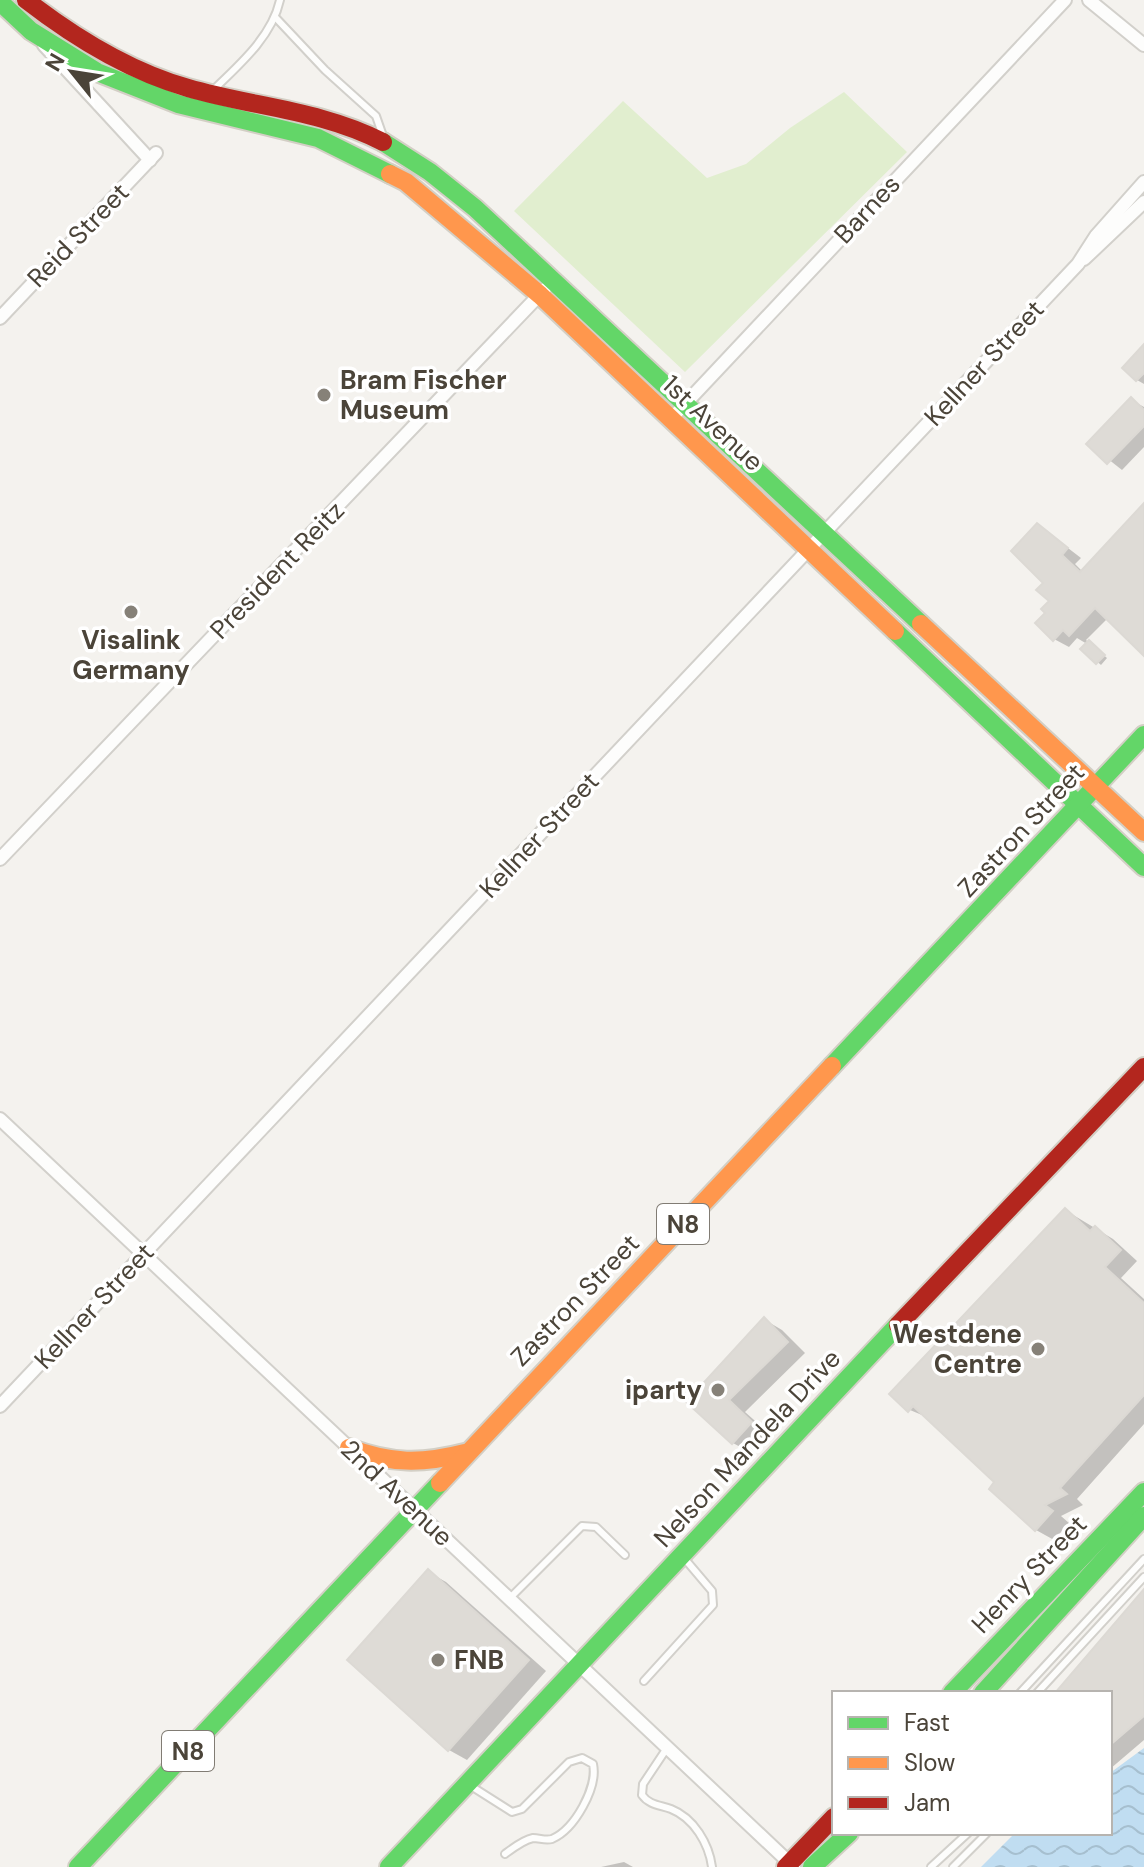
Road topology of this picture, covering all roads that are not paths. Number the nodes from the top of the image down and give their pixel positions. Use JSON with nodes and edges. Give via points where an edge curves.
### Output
{"nodes":[{"id":1,"x":26,"y":0,"type":"edge"},
{"id":2,"x":280,"y":0,"type":"edge"},
{"id":3,"x":1065,"y":0,"type":"edge"},
{"id":4,"x":1089,"y":0,"type":"edge"},
{"id":5,"x":0,"y":2,"type":"edge"},
{"id":6,"x":276,"y":18,"type":"junction"},
{"id":7,"x":31,"y":31,"type":"junction"},
{"id":8,"x":1144,"y":45,"type":"edge"},
{"id":9,"x":209,"y":94,"type":"junction"},
{"id":10,"x":391,"y":146,"type":"junction"},
{"id":11,"x":384,"y":169,"type":"junction"},
{"id":12,"x":1144,"y":182,"type":"edge"},
{"id":13,"x":1144,"y":202,"type":"edge"},
{"id":14,"x":1078,"y":264,"type":"junction"},
{"id":15,"x":553,"y":280,"type":"junction"},
{"id":16,"x":540,"y":295,"type":"junction"},
{"id":17,"x":0,"y":318,"type":"edge"},
{"id":18,"x":684,"y":403,"type":"junction"},
{"id":19,"x":670,"y":420,"type":"junction"},
{"id":20,"x":825,"y":531,"type":"junction"},
{"id":21,"x":810,"y":548,"type":"junction"},
{"id":22,"x":1144,"y":735,"type":"edge"},
{"id":23,"x":1097,"y":786,"type":"junction"},
{"id":24,"x":1078,"y":805,"type":"junction"},
{"id":25,"x":1144,"y":832,"type":"edge"},
{"id":26,"x":0,"y":859,"type":"edge"},
{"id":27,"x":1144,"y":867,"type":"edge"},
{"id":28,"x":1144,"y":1067,"type":"edge"},
{"id":29,"x":0,"y":1119,"type":"edge"},
{"id":30,"x":143,"y":1254,"type":"junction"},
{"id":31,"x":0,"y":1406,"type":"edge"},
{"id":32,"x":349,"y":1448,"type":"junction"},
{"id":33,"x":465,"y":1453,"type":"junction"},
{"id":34,"x":1144,"y":1492,"type":"edge"},
{"id":35,"x":414,"y":1509,"type":"junction"},
{"id":36,"x":1144,"y":1516,"type":"edge"},
{"id":37,"x":625,"y":1555,"type":"dead end"},
{"id":38,"x":681,"y":1555,"type":"junction"},
{"id":39,"x":1144,"y":1559,"type":"edge"},
{"id":40,"x":1144,"y":1577,"type":"edge"},
{"id":41,"x":509,"y":1599,"type":"junction"},
{"id":42,"x":579,"y":1665,"type":"junction"},
{"id":43,"x":644,"y":1681,"type":"dead end"},
{"id":44,"x":954,"y":1691,"type":"edge"},
{"id":45,"x":985,"y":1691,"type":"edge"},
{"id":46,"x":1022,"y":1691,"type":"edge"},
{"id":47,"x":1039,"y":1691,"type":"edge"},
{"id":48,"x":667,"y":1748,"type":"junction"},
{"id":49,"x":468,"y":1783,"type":"junction"},
{"id":50,"x":832,"y":1819,"type":"edge"},
{"id":51,"x":847,"y":1835,"type":"edge"},
{"id":52,"x":966,"y":1835,"type":"edge"},
{"id":53,"x":985,"y":1835,"type":"edge"},
{"id":54,"x":505,"y":1854,"type":"dead end"},
{"id":55,"x":790,"y":1865,"type":"edge"},
{"id":56,"x":78,"y":1867,"type":"edge"},
{"id":57,"x":389,"y":1867,"type":"edge"},
{"id":58,"x":712,"y":1867,"type":"edge"},
{"id":59,"x":812,"y":1867,"type":"edge"},
{"id":60,"x":931,"y":1867,"type":"edge"},
{"id":61,"x":953,"y":1867,"type":"edge"}],
"edges":[{"from":1,"to":9,"type":"main road","name":"1st Avenue","via":[[111,55]]},
{"from":2,"to":6,"type":"lane"},
{"from":3,"to":18,"type":"street","name":"Barnes"},
{"from":4,"to":8,"type":"street"},
{"from":5,"to":7,"type":"main road","name":"1st Avenue"},
{"from":6,"to":9,"type":"lane"},
{"from":6,"to":10,"type":"lane","via":[[376,116]]},
{"from":7,"to":11,"type":"main road","name":"1st Avenue","via":[[97,72],[192,108],[318,138]]},
{"from":7,"to":17,"type":"street","name":"Reid Street","via":[[153,156]]},
{"from":9,"to":10,"type":"main road","name":"1st Avenue","via":[[348,125]]},
{"from":10,"to":11,"type":"main road"},
{"from":10,"to":15,"type":"main road","name":"1st Avenue","via":[[452,187]]},
{"from":11,"to":16,"type":"main road","name":"1st Avenue","via":[[446,212]]},
{"from":12,"to":14,"type":"street","name":"Kellner Street"},
{"from":13,"to":14,"type":"street","name":"Kellner Street"},
{"from":14,"to":20,"type":"street","name":"Kellner Street"},
{"from":15,"to":16,"type":"street","name":"President Reitz"},
{"from":15,"to":18,"type":"main road","name":"1st Avenue"},
{"from":16,"to":19,"type":"main road","name":"1st Avenue"},
{"from":16,"to":26,"type":"street","name":"President Reitz"},
{"from":18,"to":19,"type":"street","name":"Barnes"},
{"from":18,"to":20,"type":"main road","name":"1st Avenue"},
{"from":19,"to":21,"type":"main road","name":"1st Avenue"},
{"from":20,"to":21,"type":"street","name":"Kellner Street"},
{"from":20,"to":23,"type":"main road","name":"1st Avenue"},
{"from":21,"to":24,"type":"main road","name":"1st Avenue"},
{"from":21,"to":30,"type":"street","name":"Kellner Street"},
{"from":22,"to":23,"type":"main road","name":"Zastron Street","number":"N8"},
{"from":23,"to":24,"type":"main road","name":"Zastron Street","number":"N8"},
{"from":23,"to":25,"type":"main road","name":"1st Avenue"},
{"from":24,"to":27,"type":"main road","name":"1st Avenue"},
{"from":24,"to":33,"type":"main road","name":"Zastron Street","number":"N8"},
{"from":28,"to":38,"type":"main road","name":"Nelson Mandela Drive"},
{"from":29,"to":30,"type":"street","name":"2nd Avenue"},
{"from":30,"to":31,"type":"street","name":"Kellner Street"},
{"from":30,"to":32,"type":"street","name":"2nd Avenue"},
{"from":32,"to":33,"type":"main road","via":[[386,1463],[409,1465]]},
{"from":32,"to":35,"type":"street","name":"2nd Avenue"},
{"from":33,"to":35,"type":"main road","name":"Zastron Street","number":"N8"},
{"from":34,"to":44,"type":"main road","name":"Henry Street"},
{"from":35,"to":41,"type":"street","name":"2nd Avenue"},
{"from":35,"to":56,"type":"main road","name":"Zastron Street","number":"N8"},
{"from":36,"to":45,"type":"main road","name":"Henry Street"},
{"from":37,"to":41,"type":"lane","via":[[596,1527],[582,1526]]},
{"from":38,"to":42,"type":"main road","name":"Nelson Mandela Drive"},
{"from":38,"to":43,"type":"lane","via":[[716,1598]]},
{"from":39,"to":46,"type":"lane"},
{"from":40,"to":47,"type":"lane"},
{"from":41,"to":42,"type":"street","name":"2nd Avenue"},
{"from":42,"to":48,"type":"street","name":"2nd Avenue"},
{"from":42,"to":49,"type":"main road","name":"Nelson Mandela Drive"},
{"from":48,"to":55,"type":"street","name":"2nd Avenue"},
{"from":48,"to":58,"type":"lane","via":[[643,1784],[642,1795],[646,1802],[688,1819],[699,1832]]},
{"from":49,"to":54,"type":"lane","via":[[512,1812],[522,1809],[569,1762],[582,1758],[593,1764],[591,1792],[561,1832],[547,1840],[533,1838]]},
{"from":49,"to":57,"type":"main road","name":"Nelson Mandela Drive"},
{"from":50,"to":55,"type":"main road"},
{"from":51,"to":59,"type":"main road"},
{"from":52,"to":60,"type":"lane"},
{"from":53,"to":61,"type":"lane"}]}
